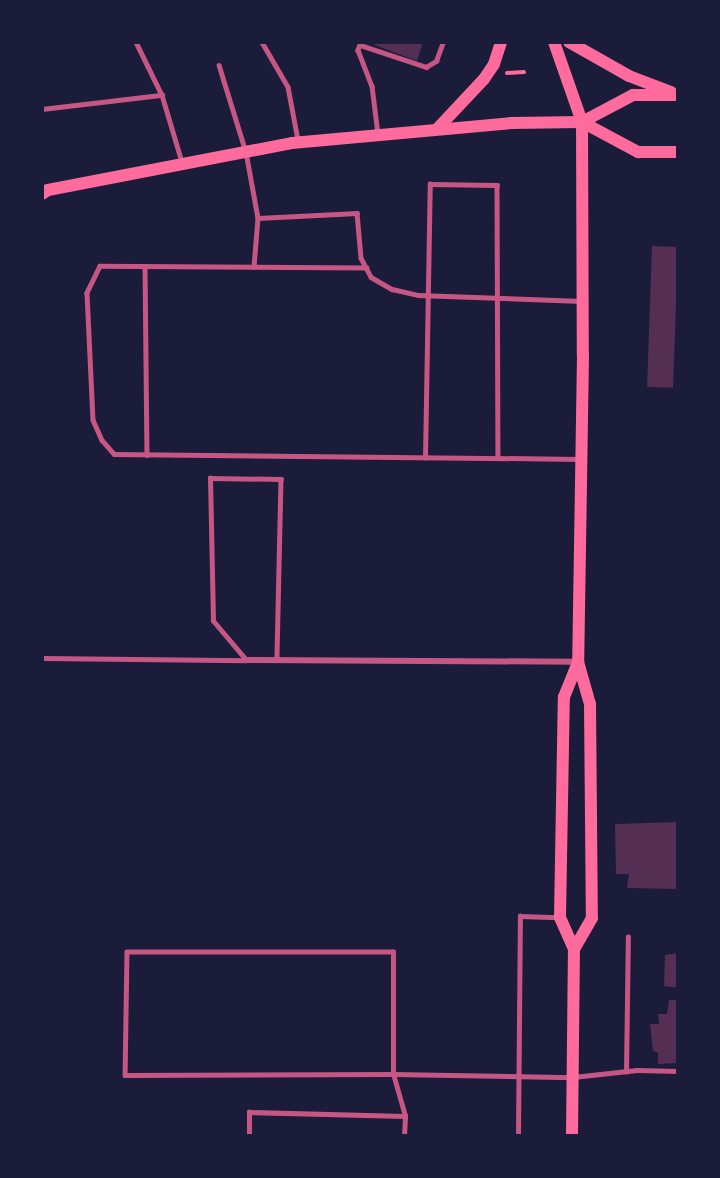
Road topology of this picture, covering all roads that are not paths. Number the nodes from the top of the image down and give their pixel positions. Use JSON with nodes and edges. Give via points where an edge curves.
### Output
{"nodes":[{"id":1,"x":136,"y":42,"type":"edge"},
{"id":2,"x":262,"y":42,"type":"edge"},
{"id":3,"x":443,"y":42,"type":"edge"},
{"id":4,"x":501,"y":42,"type":"edge"},
{"id":5,"x":554,"y":42,"type":"edge"},
{"id":6,"x":569,"y":42,"type":"edge"},
{"id":7,"x":360,"y":44,"type":"edge"},
{"id":8,"x":219,"y":65,"type":"dead end"},
{"id":9,"x":162,"y":95,"type":"junction"},
{"id":10,"x":678,"y":95,"type":"edge"},
{"id":11,"x":42,"y":109,"type":"edge"},
{"id":12,"x":582,"y":122,"type":"junction"},
{"id":13,"x":438,"y":128,"type":"junction"},
{"id":14,"x":378,"y":134,"type":"junction"},
{"id":15,"x":298,"y":142,"type":"junction"},
{"id":16,"x":246,"y":152,"type":"junction"},
{"id":17,"x":678,"y":152,"type":"edge"},
{"id":18,"x":182,"y":164,"type":"junction"},
{"id":19,"x":44,"y":191,"type":"edge"},
{"id":20,"x":258,"y":218,"type":"junction"},
{"id":21,"x":145,"y":266,"type":"junction"},
{"id":22,"x":254,"y":267,"type":"junction"},
{"id":23,"x":367,"y":268,"type":"junction"},
{"id":24,"x":427,"y":296,"type":"junction"},
{"id":25,"x":498,"y":298,"type":"junction"},
{"id":26,"x":583,"y":301,"type":"junction"},
{"id":27,"x":147,"y":455,"type":"junction"},
{"id":28,"x":425,"y":458,"type":"junction"},
{"id":29,"x":498,"y":458,"type":"junction"},
{"id":30,"x":581,"y":459,"type":"junction"},
{"id":31,"x":42,"y":658,"type":"edge"},
{"id":32,"x":246,"y":660,"type":"junction"},
{"id":33,"x":277,"y":660,"type":"junction"},
{"id":34,"x":578,"y":662,"type":"junction"},
{"id":35,"x":560,"y":917,"type":"junction"},
{"id":36,"x":628,"y":937,"type":"dead end"},
{"id":37,"x":574,"y":949,"type":"junction"},
{"id":38,"x":678,"y":1071,"type":"edge"},
{"id":39,"x":626,"y":1072,"type":"junction"},
{"id":40,"x":393,"y":1074,"type":"junction"},
{"id":41,"x":519,"y":1076,"type":"junction"},
{"id":42,"x":573,"y":1077,"type":"junction"},
{"id":43,"x":405,"y":1116,"type":"junction"},
{"id":44,"x":249,"y":1136,"type":"edge"},
{"id":45,"x":404,"y":1136,"type":"edge"},
{"id":46,"x":518,"y":1136,"type":"edge"},
{"id":47,"x":572,"y":1136,"type":"edge"}],
"edges":[{"from":1,"to":9,"type":"lane"},
{"from":2,"to":15,"type":"lane","via":[[288,87]]},
{"from":3,"to":7,"type":"lane","via":[[436,61],[426,67]]},
{"from":4,"to":13,"type":"main road","via":[[484,79]]},
{"from":5,"to":12,"type":"main road"},
{"from":6,"to":10,"type":"main road","via":[[629,76]]},
{"from":7,"to":14,"type":"lane","via":[[358,50],[372,86]]},
{"from":8,"to":16,"type":"lane"},
{"from":9,"to":11,"type":"lane"},
{"from":9,"to":18,"type":"lane"},
{"from":10,"to":12,"type":"main road","via":[[633,95]]},
{"from":12,"to":13,"type":"main road"},
{"from":12,"to":17,"type":"main road","via":[[638,152]]},
{"from":12,"to":26,"type":"main road"},
{"from":13,"to":14,"type":"main road"},
{"from":14,"to":15,"type":"main road"},
{"from":15,"to":16,"type":"main road"},
{"from":16,"to":18,"type":"main road"},
{"from":16,"to":20,"type":"lane"},
{"from":18,"to":19,"type":"main road"},
{"from":20,"to":22,"type":"lane"},
{"from":20,"to":23,"type":"lane","via":[[357,213],[361,258]]},
{"from":21,"to":22,"type":"lane"},
{"from":21,"to":27,"type":"lane"},
{"from":21,"to":27,"type":"lane","via":[[100,266],[87,293],[93,420],[114,454]]},
{"from":22,"to":23,"type":"lane"},
{"from":23,"to":24,"type":"lane","via":[[371,277],[392,289]]},
{"from":24,"to":25,"type":"lane"},
{"from":24,"to":25,"type":"lane","via":[[430,184],[497,185]]},
{"from":24,"to":28,"type":"lane"},
{"from":25,"to":26,"type":"lane"},
{"from":25,"to":29,"type":"lane"},
{"from":26,"to":30,"type":"main road"},
{"from":27,"to":28,"type":"lane"},
{"from":28,"to":29,"type":"lane"},
{"from":29,"to":30,"type":"lane"},
{"from":30,"to":34,"type":"main road"},
{"from":31,"to":32,"type":"lane"},
{"from":32,"to":33,"type":"street"},
{"from":32,"to":33,"type":"lane","via":[[213,621],[210,478],[281,479]]},
{"from":33,"to":34,"type":"street"},
{"from":34,"to":35,"type":"main road","via":[[564,697]]},
{"from":34,"to":37,"type":"main road","via":[[590,704],[592,918]]},
{"from":35,"to":37,"type":"main road"},
{"from":35,"to":41,"type":"lane","via":[[520,916]]},
{"from":36,"to":39,"type":"lane"},
{"from":37,"to":42,"type":"main road"},
{"from":38,"to":39,"type":"lane"},
{"from":39,"to":42,"type":"lane"},
{"from":40,"to":40,"type":"lane","via":[[125,1075],[128,952],[393,952]]},
{"from":40,"to":41,"type":"lane"},
{"from":40,"to":43,"type":"lane"},
{"from":41,"to":42,"type":"lane"},
{"from":41,"to":46,"type":"lane"},
{"from":42,"to":47,"type":"main road"},
{"from":43,"to":44,"type":"lane","via":[[249,1112]]},
{"from":43,"to":45,"type":"lane"}]}
